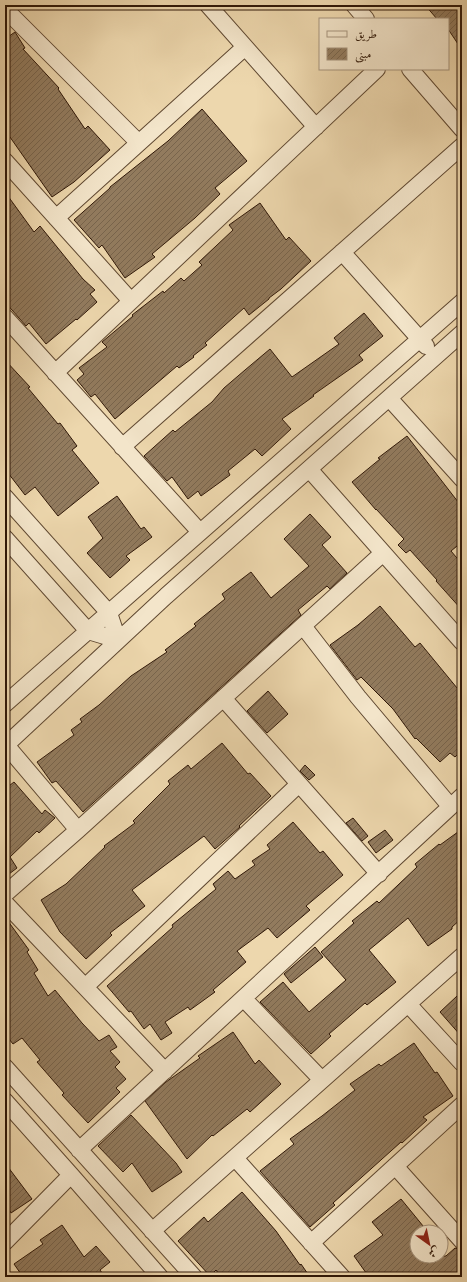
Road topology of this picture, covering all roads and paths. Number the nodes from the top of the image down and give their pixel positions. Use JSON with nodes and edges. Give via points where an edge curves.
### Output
{"nodes":[{"id":1,"x":208,"y":5,"type":"edge"},
{"id":2,"x":354,"y":5,"type":"edge"},
{"id":3,"x":11,"y":12,"type":"edge"},
{"id":4,"x":365,"y":18,"type":"edge"},
{"id":5,"x":245,"y":47,"type":"junction"},
{"id":6,"x":376,"y":70,"type":"edge"},
{"id":7,"x":411,"y":70,"type":"edge"},
{"id":8,"x":316,"y":127,"type":"junction"},
{"id":9,"x":462,"y":129,"type":"edge"},
{"id":10,"x":139,"y":143,"type":"junction"},
{"id":11,"x":462,"y":146,"type":"edge"},
{"id":12,"x":5,"y":161,"type":"edge"},
{"id":13,"x":56,"y":218,"type":"junction"},
{"id":14,"x":342,"y":252,"type":"junction"},
{"id":15,"x":131,"y":301,"type":"junction"},
{"id":16,"x":462,"y":302,"type":"edge"},
{"id":17,"x":5,"y":317,"type":"edge"},
{"id":18,"x":462,"y":333,"type":"edge"},
{"id":19,"x":420,"y":339,"type":"junction"},
{"id":20,"x":436,"y":356,"type":"junction"},
{"id":21,"x":55,"y":373,"type":"junction"},
{"id":22,"x":389,"y":398,"type":"junction"},
{"id":23,"x":122,"y":447,"type":"junction"},
{"id":24,"x":309,"y":469,"type":"junction"},
{"id":25,"x":462,"y":479,"type":"edge"},
{"id":26,"x":5,"y":497,"type":"edge"},
{"id":27,"x":200,"y":532,"type":"junction"},
{"id":28,"x":5,"y":538,"type":"edge"},
{"id":29,"x":383,"y":553,"type":"junction"},
{"id":30,"x":109,"y":613,"type":"junction"},
{"id":31,"x":302,"y":626,"type":"junction"},
{"id":32,"x":88,"y":631,"type":"junction"},
{"id":33,"x":459,"y":634,"type":"edge"},
{"id":34,"x":118,"y":640,"type":"junction"},
{"id":35,"x":223,"y":698,"type":"junction"},
{"id":36,"x":5,"y":704,"type":"edge"},
{"id":37,"x":5,"y":745,"type":"edge"},
{"id":38,"x":299,"y":784,"type":"junction"},
{"id":39,"x":456,"y":801,"type":"edge"},
{"id":40,"x":78,"y":830,"type":"junction"},
{"id":41,"x":379,"y":874,"type":"junction"},
{"id":42,"x":5,"y":894,"type":"edge"},
{"id":43,"x":5,"y":903,"type":"edge"},
{"id":44,"x":462,"y":956,"type":"edge"},
{"id":45,"x":86,"y":987,"type":"junction"},
{"id":46,"x":244,"y":999,"type":"junction"},
{"id":47,"x":408,"y":1004,"type":"junction"},
{"id":48,"x":462,"y":1063,"type":"edge"},
{"id":49,"x":5,"y":1067,"type":"edge"},
{"id":50,"x":165,"y":1071,"type":"junction"},
{"id":51,"x":322,"y":1080,"type":"junction"},
{"id":52,"x":5,"y":1101,"type":"edge"},
{"id":53,"x":462,"y":1105,"type":"edge"},
{"id":54,"x":79,"y":1150,"type":"junction"},
{"id":55,"x":235,"y":1158,"type":"junction"},
{"id":56,"x":395,"y":1166,"type":"junction"},
{"id":57,"x":71,"y":1175,"type":"junction"},
{"id":58,"x":152,"y":1231,"type":"junction"},
{"id":59,"x":462,"y":1241,"type":"edge"},
{"id":60,"x":5,"y":1242,"type":"edge"},
{"id":61,"x":311,"y":1243,"type":"junction"},
{"id":62,"x":160,"y":1277,"type":"edge"},
{"id":63,"x":194,"y":1277,"type":"edge"},
{"id":64,"x":342,"y":1277,"type":"edge"}],
"edges":[{"from":1,"to":5,"type":"street"},
{"from":2,"to":4,"type":"street"},
{"from":3,"to":10,"type":"street"},
{"from":5,"to":8,"type":"street"},
{"from":5,"to":10,"type":"street"},
{"from":6,"to":8,"type":"street"},
{"from":7,"to":9,"type":"street"},
{"from":8,"to":15,"type":"street"},
{"from":10,"to":13,"type":"street"},
{"from":11,"to":14,"type":"street"},
{"from":12,"to":13,"type":"street"},
{"from":13,"to":15,"type":"street"},
{"from":14,"to":19,"type":"street"},
{"from":14,"to":23,"type":"street"},
{"from":15,"to":21,"type":"street"},
{"from":16,"to":19,"type":"street"},
{"from":17,"to":21,"type":"street"},
{"from":18,"to":20,"type":"street"},
{"from":19,"to":20,"type":"street"},
{"from":19,"to":27,"type":"street"},
{"from":20,"to":22,"type":"street"},
{"from":21,"to":23,"type":"street"},
{"from":22,"to":24,"type":"street"},
{"from":22,"to":25,"type":"street"},
{"from":23,"to":27,"type":"street"},
{"from":24,"to":29,"type":"street"},
{"from":24,"to":34,"type":"street"},
{"from":26,"to":30,"type":"street"},
{"from":27,"to":30,"type":"street"},
{"from":28,"to":32,"type":"street"},
{"from":29,"to":31,"type":"street"},
{"from":29,"to":33,"type":"street"},
{"from":30,"to":32,"type":"street"},
{"from":30,"to":34,"type":"street"},
{"from":31,"to":35,"type":"street"},
{"from":31,"to":39,"type":"street","via":[[358,697]]},
{"from":32,"to":34,"type":"street"},
{"from":32,"to":36,"type":"street"},
{"from":34,"to":37,"type":"street"},
{"from":35,"to":38,"type":"street"},
{"from":35,"to":40,"type":"street"},
{"from":37,"to":40,"type":"street"},
{"from":38,"to":41,"type":"street"},
{"from":38,"to":45,"type":"street"},
{"from":39,"to":41,"type":"street"},
{"from":40,"to":42,"type":"street"},
{"from":41,"to":46,"type":"street"},
{"from":43,"to":45,"type":"street"},
{"from":44,"to":47,"type":"street"},
{"from":45,"to":50,"type":"street"},
{"from":46,"to":50,"type":"street"},
{"from":46,"to":51,"type":"street"},
{"from":47,"to":48,"type":"street"},
{"from":47,"to":51,"type":"street"},
{"from":49,"to":54,"type":"street"},
{"from":50,"to":54,"type":"street"},
{"from":51,"to":55,"type":"street"},
{"from":52,"to":57,"type":"street"},
{"from":53,"to":56,"type":"street"},
{"from":54,"to":58,"type":"street"},
{"from":55,"to":58,"type":"street"},
{"from":55,"to":61,"type":"street"},
{"from":56,"to":59,"type":"street"},
{"from":56,"to":61,"type":"street"},
{"from":57,"to":60,"type":"street"},
{"from":57,"to":62,"type":"street"},
{"from":58,"to":63,"type":"street"},
{"from":61,"to":64,"type":"street"}]}
